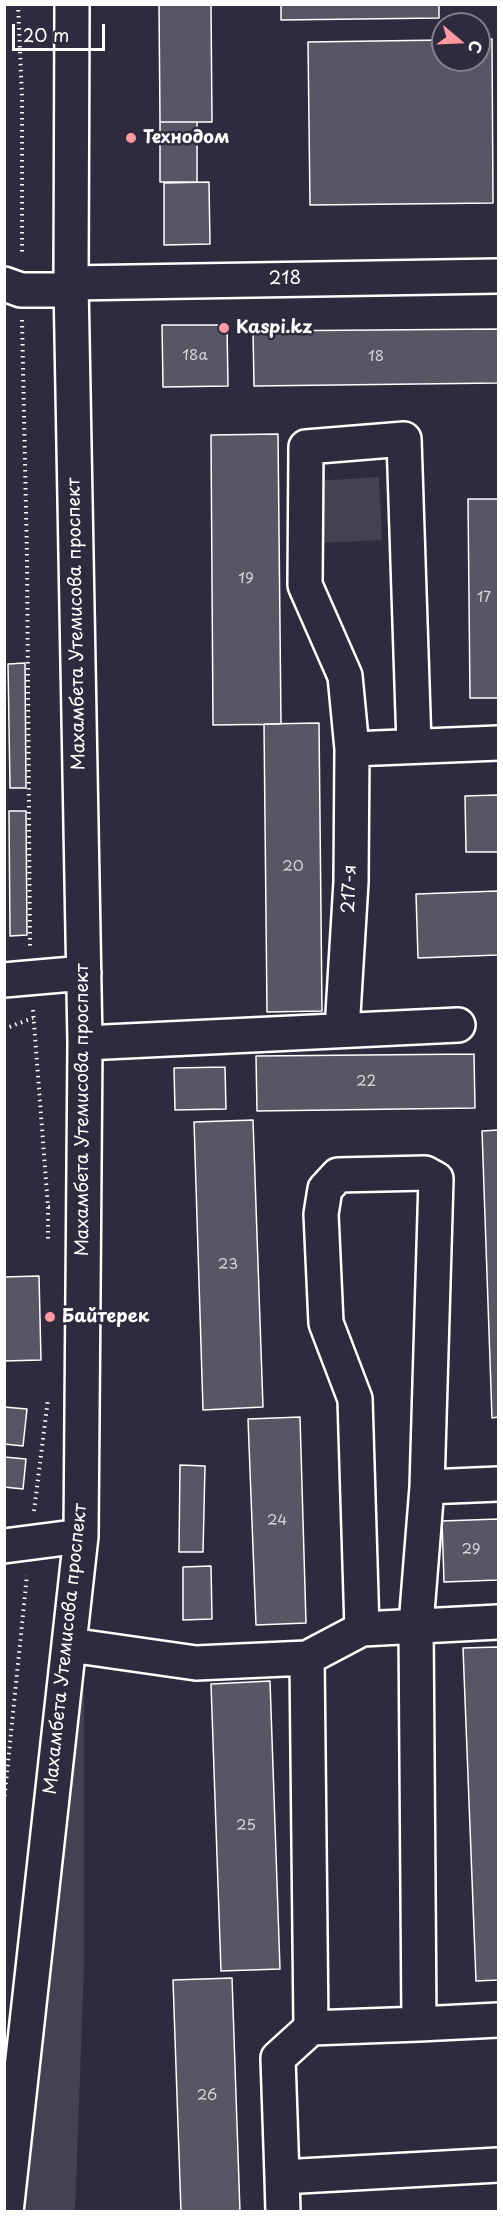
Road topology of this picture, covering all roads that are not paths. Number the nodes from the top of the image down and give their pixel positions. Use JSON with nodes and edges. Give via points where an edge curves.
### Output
{"nodes":[{"id":1,"x":72,"y":4,"type":"edge"},
{"id":2,"x":498,"y":276,"type":"edge"},
{"id":3,"x":71,"y":286,"type":"junction"},
{"id":4,"x":13,"y":287,"type":"edge"},
{"id":5,"x":498,"y":743,"type":"edge"},
{"id":6,"x":414,"y":745,"type":"junction"},
{"id":7,"x":352,"y":749,"type":"junction"},
{"id":8,"x":84,"y":973,"type":"junction"},
{"id":9,"x":18,"y":978,"type":"edge"},
{"id":10,"x":458,"y":1025,"type":"dead end"},
{"id":11,"x":342,"y":1030,"type":"junction"},
{"id":12,"x":85,"y":1043,"type":"junction"},
{"id":13,"x":498,"y":1484,"type":"edge"},
{"id":14,"x":427,"y":1487,"type":"junction"},
{"id":15,"x":81,"y":1536,"type":"junction"},
{"id":16,"x":17,"y":1544,"type":"edge"},
{"id":17,"x":498,"y":1622,"type":"edge"},
{"id":18,"x":416,"y":1625,"type":"junction"},
{"id":19,"x":362,"y":1629,"type":"junction"},
{"id":20,"x":70,"y":1645,"type":"junction"},
{"id":21,"x":307,"y":1658,"type":"junction"},
{"id":22,"x":498,"y":2020,"type":"edge"},
{"id":23,"x":419,"y":2024,"type":"junction"},
{"id":24,"x":310,"y":2028,"type":"junction"},
{"id":25,"x":498,"y":2165,"type":"edge"},
{"id":26,"x":282,"y":2177,"type":"junction"},
{"id":27,"x":6,"y":2211,"type":"edge"},
{"id":28,"x":283,"y":2211,"type":"edge"}],
"edges":[{"from":1,"to":3,"type":"street","name":"Махамбета Утемисова проспект"},
{"from":2,"to":3,"type":"street","name":"218"},
{"from":3,"to":4,"type":"street","name":"218"},
{"from":3,"to":8,"type":"street","name":"Махамбета Утемисова проспект"},
{"from":5,"to":6,"type":"street"},
{"from":6,"to":7,"type":"street"},
{"from":6,"to":7,"type":"street","name":"217-я","via":[[404,439],[306,447],[305,585],[345,676]]},
{"from":7,"to":11,"type":"street","name":"217-я","via":[[351,882]]},
{"from":8,"to":9,"type":"street"},
{"from":8,"to":12,"type":"street","name":"Махамбета Утемисова проспект"},
{"from":10,"to":11,"type":"street"},
{"from":11,"to":12,"type":"street"},
{"from":12,"to":15,"type":"street","name":"Махамбета Утемисова проспект"},
{"from":13,"to":14,"type":"street"},
{"from":14,"to":18,"type":"street"},
{"from":14,"to":19,"type":"street","via":[[436,1179],[425,1173],[338,1175],[325,1189],[321,1214],[326,1312],[355,1399]]},
{"from":15,"to":16,"type":"street"},
{"from":15,"to":20,"type":"street","name":"Махамбета Утемисова проспект"},
{"from":17,"to":18,"type":"street"},
{"from":18,"to":19,"type":"street"},
{"from":18,"to":23,"type":"street"},
{"from":19,"to":21,"type":"street"},
{"from":20,"to":21,"type":"street","via":[[196,1664]]},
{"from":20,"to":27,"type":"street","name":"Махамбета Утемисова проспект"},
{"from":21,"to":24,"type":"street"},
{"from":22,"to":23,"type":"street"},
{"from":23,"to":24,"type":"street"},
{"from":24,"to":26,"type":"street","via":[[278,2058]]},
{"from":25,"to":26,"type":"street"},
{"from":26,"to":28,"type":"street"}]}
